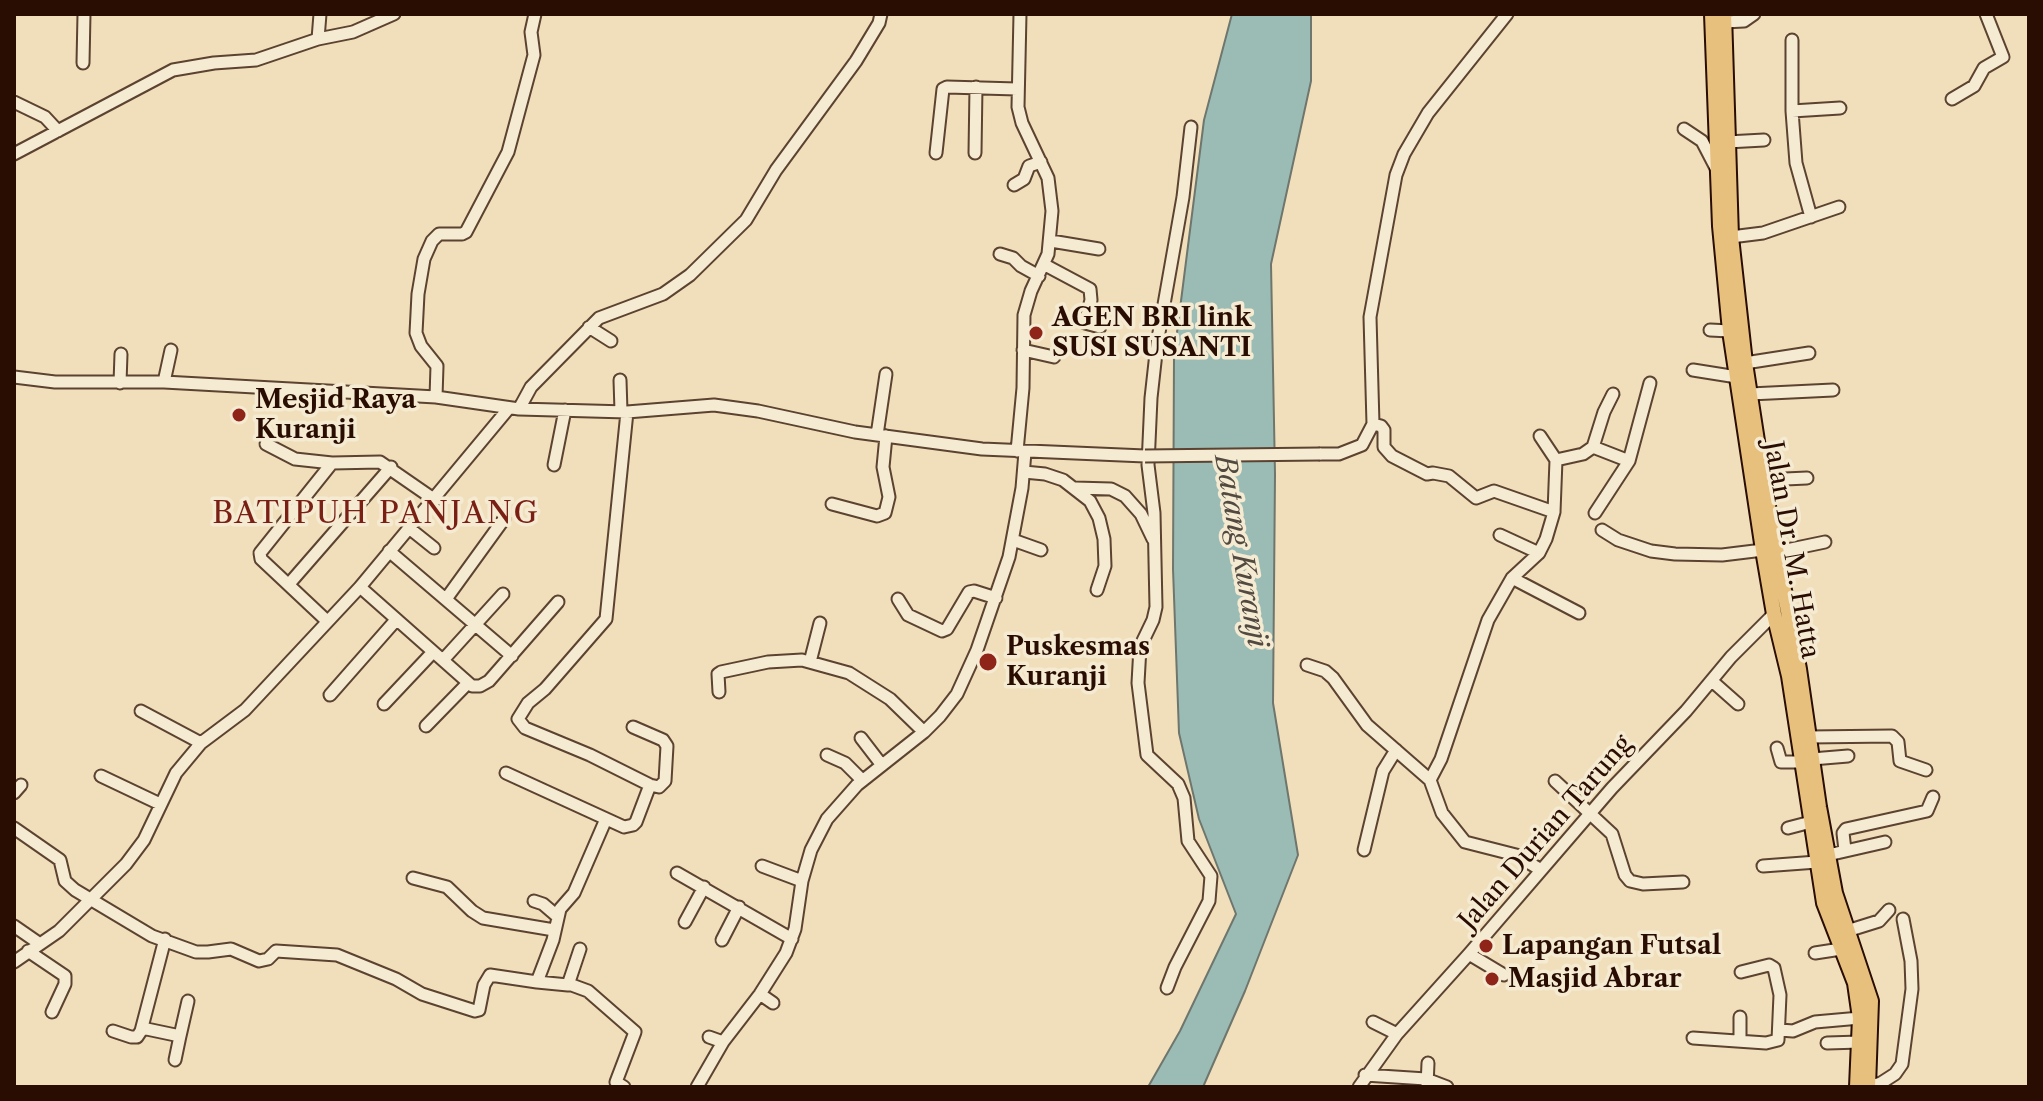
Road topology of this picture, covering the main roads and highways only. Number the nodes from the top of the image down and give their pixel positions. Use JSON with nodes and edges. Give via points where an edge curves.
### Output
{"nodes":[{"id":1,"x":1720,"y":17,"type":"edge"},
{"id":2,"x":1734,"y":332,"type":"junction"},
{"id":3,"x":1770,"y":551,"type":"junction"},
{"id":4,"x":1800,"y":713,"type":"junction"},
{"id":5,"x":1807,"y":760,"type":"junction"},
{"id":6,"x":1823,"y":859,"type":"junction"},
{"id":7,"x":1857,"y":1087,"type":"edge"},
{"id":8,"x":1868,"y":1087,"type":"edge"}],
"edges":[{"from":1,"to":2,"type":"main road","name":"Jalan Dr. M. Hatta"},
{"from":1,"to":2,"type":"main road","name":"Jalan Dr. M. Hatta","via":[[1718,172]]},
{"from":2,"to":3,"type":"main road","name":"Jalan Dr. M. Hatta","via":[[1737,377]]},
{"from":2,"to":3,"type":"main road","name":"Jalan Dr. M. Hatta","via":[[1745,363]]},
{"from":3,"to":4,"type":"main road","name":"Jalan Dr. M. Hatta"},
{"from":3,"to":4,"type":"main road","name":"Jalan Dr. M. Hatta","via":[[1774,614]]},
{"from":4,"to":5,"type":"main road","name":"Jalan Dr. M. Hatta"},
{"from":4,"to":5,"type":"main road","name":"Jalan Dr. M. Hatta","via":[[1809,737]]},
{"from":5,"to":6,"type":"main road","name":"Jalan Dr. M. Hatta"},
{"from":5,"to":6,"type":"main road","name":"Jalan Dr. M. Hatta","via":[[1811,822]]},
{"from":6,"to":7,"type":"main road","name":"Jalan Dr. M. Hatta","via":[[1824,903],[1855,983],[1860,1018]]},
{"from":6,"to":8,"type":"main road","name":"Jalan Dr. M. Hatta","via":[[1871,1001]]}]}
